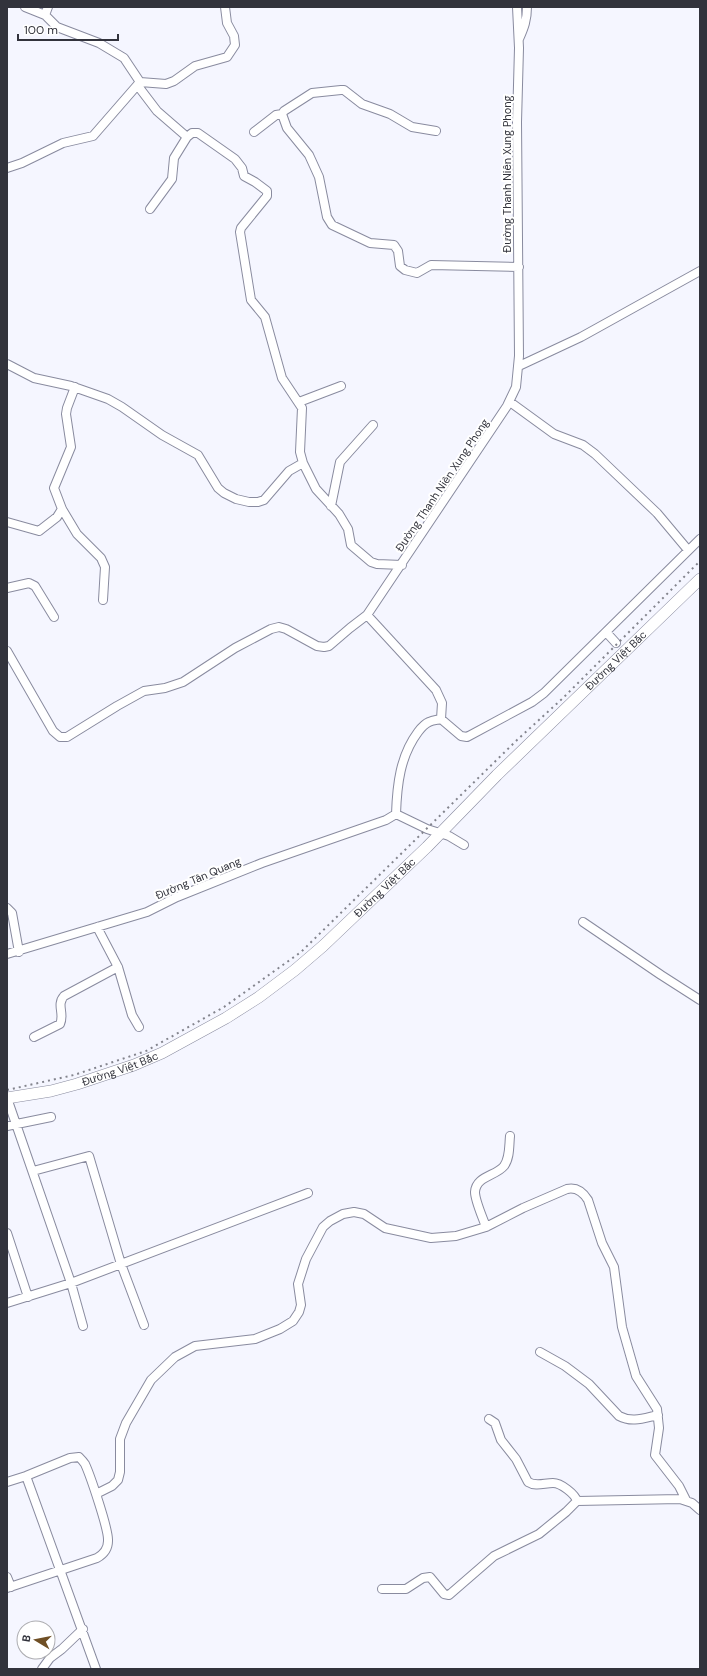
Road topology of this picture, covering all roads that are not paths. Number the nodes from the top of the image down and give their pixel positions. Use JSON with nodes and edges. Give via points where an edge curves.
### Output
{"nodes":[{"id":1,"x":25,"y":7,"type":"edge"},
{"id":2,"x":224,"y":7,"type":"edge"},
{"id":3,"x":517,"y":7,"type":"edge"},
{"id":4,"x":527,"y":7,"type":"edge"},
{"id":5,"x":46,"y":9,"type":"edge"},
{"id":6,"x":519,"y":39,"type":"junction"},
{"id":7,"x":139,"y":84,"type":"junction"},
{"id":8,"x":282,"y":114,"type":"junction"},
{"id":9,"x":436,"y":131,"type":"dead end"},
{"id":10,"x":254,"y":132,"type":"dead end"},
{"id":11,"x":187,"y":137,"type":"junction"},
{"id":12,"x":7,"y":168,"type":"edge"},
{"id":13,"x":150,"y":209,"type":"dead end"},
{"id":14,"x":519,"y":267,"type":"junction"},
{"id":15,"x":700,"y":271,"type":"edge"},
{"id":16,"x":7,"y":364,"type":"edge"},
{"id":17,"x":519,"y":366,"type":"junction"},
{"id":18,"x":341,"y":386,"type":"dead end"},
{"id":19,"x":75,"y":387,"type":"junction"},
{"id":20,"x":299,"y":402,"type":"junction"},
{"id":21,"x":510,"y":402,"type":"junction"},
{"id":22,"x":373,"y":425,"type":"dead end"},
{"id":23,"x":303,"y":463,"type":"junction"},
{"id":24,"x":331,"y":506,"type":"junction"},
{"id":25,"x":62,"y":509,"type":"junction"},
{"id":26,"x":7,"y":522,"type":"edge"},
{"id":27,"x":700,"y":539,"type":"edge"},
{"id":28,"x":688,"y":550,"type":"junction"},
{"id":29,"x":402,"y":565,"type":"junction"},
{"id":30,"x":700,"y":579,"type":"edge"},
{"id":31,"x":7,"y":588,"type":"edge"},
{"id":32,"x":103,"y":600,"type":"dead end"},
{"id":33,"x":367,"y":615,"type":"junction"},
{"id":34,"x":54,"y":617,"type":"dead end"},
{"id":35,"x":606,"y":632,"type":"junction"},
{"id":36,"x":616,"y":643,"type":"dead end"},
{"id":37,"x":7,"y":651,"type":"edge"},
{"id":38,"x":441,"y":719,"type":"junction"},
{"id":39,"x":396,"y":814,"type":"junction"},
{"id":40,"x":440,"y":833,"type":"junction"},
{"id":41,"x":464,"y":845,"type":"dead end"},
{"id":42,"x":7,"y":908,"type":"edge"},
{"id":43,"x":582,"y":922,"type":"dead end"},
{"id":44,"x":97,"y":927,"type":"junction"},
{"id":45,"x":19,"y":952,"type":"junction"},
{"id":46,"x":7,"y":954,"type":"edge"},
{"id":47,"x":118,"y":967,"type":"junction"},
{"id":48,"x":700,"y":1000,"type":"edge"},
{"id":49,"x":139,"y":1027,"type":"dead end"},
{"id":50,"x":34,"y":1037,"type":"dead end"},
{"id":51,"x":7,"y":1098,"type":"edge"},
{"id":52,"x":51,"y":1117,"type":"dead end"},
{"id":53,"x":16,"y":1125,"type":"junction"},
{"id":54,"x":7,"y":1126,"type":"edge"},
{"id":55,"x":510,"y":1136,"type":"dead end"},
{"id":56,"x":33,"y":1171,"type":"junction"},
{"id":57,"x":308,"y":1193,"type":"dead end"},
{"id":58,"x":486,"y":1227,"type":"junction"},
{"id":59,"x":7,"y":1233,"type":"edge"},
{"id":60,"x":121,"y":1264,"type":"junction"},
{"id":61,"x":71,"y":1283,"type":"junction"},
{"id":62,"x":28,"y":1297,"type":"junction"},
{"id":63,"x":7,"y":1303,"type":"edge"},
{"id":64,"x":144,"y":1325,"type":"dead end"},
{"id":65,"x":83,"y":1326,"type":"dead end"},
{"id":66,"x":540,"y":1352,"type":"dead end"},
{"id":67,"x":658,"y":1415,"type":"junction"},
{"id":68,"x":489,"y":1419,"type":"dead end"},
{"id":69,"x":26,"y":1476,"type":"junction"},
{"id":70,"x":7,"y":1482,"type":"edge"},
{"id":71,"x":96,"y":1494,"type":"junction"},
{"id":72,"x":686,"y":1500,"type":"junction"},
{"id":73,"x":577,"y":1501,"type":"junction"},
{"id":74,"x":700,"y":1510,"type":"edge"},
{"id":75,"x":60,"y":1571,"type":"junction"},
{"id":76,"x":7,"y":1577,"type":"edge"},
{"id":77,"x":9,"y":1587,"type":"edge"},
{"id":78,"x":382,"y":1589,"type":"dead end"},
{"id":79,"x":82,"y":1629,"type":"junction"},
{"id":80,"x":42,"y":1669,"type":"edge"},
{"id":81,"x":96,"y":1669,"type":"edge"}],
"edges":[{"from":1,"to":5,"type":"street"},
{"from":2,"to":7,"type":"street","via":[[236,45],[227,57],[195,66],[174,82]]},
{"from":3,"to":6,"type":"street","name":"Đường Thanh Niên Xung Phong"},
{"from":4,"to":6,"type":"street","name":"Đường Thanh Niên Xung Phong","via":[[525,26]]},
{"from":5,"to":7,"type":"street","via":[[57,27],[99,43],[124,58]]},
{"from":6,"to":14,"type":"street","name":"Đường Thanh Niên Xung Phong"},
{"from":7,"to":11,"type":"street","via":[[157,111]]},
{"from":7,"to":12,"type":"street","via":[[93,136],[63,143]]},
{"from":8,"to":9,"type":"street","via":[[312,93],[344,90],[362,104],[390,114],[412,127]]},
{"from":8,"to":10,"type":"street","via":[[276,115]]},
{"from":8,"to":14,"type":"street","via":[[287,128],[310,155],[319,176],[327,217],[332,226],[370,243],[394,245],[398,251],[400,266],[406,270],[420,272],[431,265]]},
{"from":11,"to":13,"type":"street","via":[[174,158],[172,178]]},
{"from":11,"to":20,"type":"street","via":[[192,133],[198,133],[233,158],[242,168],[244,176],[267,191],[267,196],[240,232],[251,300],[265,317],[282,378]]},
{"from":14,"to":17,"type":"street","name":"Đường Thanh Niên Xung Phong"},
{"from":15,"to":17,"type":"street","via":[[581,337]]},
{"from":16,"to":19,"type":"street","via":[[40,380]]},
{"from":17,"to":21,"type":"street","name":"Đường Thanh Niên Xung Phong","via":[[516,388]]},
{"from":18,"to":20,"type":"street"},
{"from":19,"to":23,"type":"street","via":[[108,399],[162,435],[198,455],[218,488],[236,499],[249,502],[264,500],[289,471]]},
{"from":19,"to":25,"type":"street","via":[[66,414],[71,447],[54,488]]},
{"from":20,"to":23,"type":"street","via":[[303,415],[300,452]]},
{"from":21,"to":28,"type":"street","via":[[554,434],[583,445],[595,454],[657,513]]},
{"from":21,"to":29,"type":"street","name":"Đường Thanh Niên Xung Phong"},
{"from":22,"to":24,"type":"street","via":[[340,462]]},
{"from":23,"to":24,"type":"street","via":[[316,490]]},
{"from":24,"to":29,"type":"street","via":[[348,528],[351,545],[371,562]]},
{"from":25,"to":26,"type":"street","via":[[39,531]]},
{"from":25,"to":32,"type":"street","via":[[78,534],[101,558],[105,567]]},
{"from":27,"to":28,"type":"street"},
{"from":28,"to":35,"type":"street"},
{"from":29,"to":33,"type":"street","name":"Đường Thanh Niên Xung Phong"},
{"from":30,"to":40,"type":"main road","name":"Đường Việt Bắc"},
{"from":31,"to":34,"type":"street","via":[[29,583],[35,586]]},
{"from":33,"to":37,"type":"street","name":"Đường Thanh Niên Xung Phong","via":[[329,646],[324,647],[317,646],[286,629],[271,629],[235,648],[183,682],[144,691],[66,737],[60,737],[53,731]]},
{"from":33,"to":38,"type":"street","via":[[436,690],[442,703]]},
{"from":35,"to":36,"type":"street"},
{"from":35,"to":38,"type":"street","via":[[532,702],[466,737],[461,736]]},
{"from":38,"to":39,"type":"street","via":[[428,722],[410,743],[397,792]]},
{"from":39,"to":40,"type":"street"},
{"from":39,"to":44,"type":"street","name":"Đường Tân Quang","via":[[386,820],[255,866],[172,899],[147,912]]},
{"from":40,"to":41,"type":"street"},
{"from":40,"to":51,"type":"main road","name":"Đường Việt Bắc","via":[[323,946],[259,997],[226,1018],[162,1053],[134,1065],[51,1091]]},
{"from":42,"to":45,"type":"street","via":[[12,913]]},
{"from":43,"to":48,"type":"street"},
{"from":44,"to":45,"type":"street","name":"Đường Tân Quang"},
{"from":44,"to":47,"type":"street"},
{"from":45,"to":46,"type":"street","name":"Đường Tân Quang"},
{"from":47,"to":49,"type":"street","via":[[132,1015]]},
{"from":47,"to":50,"type":"street","via":[[64,996],[60,1004],[60,1024]]},
{"from":51,"to":53,"type":"street"},
{"from":52,"to":53,"type":"street"},
{"from":53,"to":54,"type":"street"},
{"from":53,"to":56,"type":"street"},
{"from":55,"to":58,"type":"street","via":[[504,1167],[480,1181],[476,1188],[475,1194]]},
{"from":56,"to":60,"type":"street","via":[[89,1156]]},
{"from":56,"to":61,"type":"street"},
{"from":57,"to":60,"type":"street"},
{"from":58,"to":67,"type":"street","via":[[567,1189],[574,1188],[584,1194],[614,1267],[622,1327],[636,1376],[654,1401]]},
{"from":58,"to":71,"type":"street","via":[[456,1236],[431,1238],[386,1228],[360,1213],[348,1213],[330,1221],[323,1227],[306,1259],[299,1280],[301,1309],[293,1321],[255,1339],[195,1346],[175,1357],[151,1380],[126,1423],[120,1439],[118,1480]]},
{"from":59,"to":62,"type":"street"},
{"from":60,"to":61,"type":"street"},
{"from":60,"to":64,"type":"street"},
{"from":61,"to":62,"type":"street"},
{"from":61,"to":65,"type":"street"},
{"from":62,"to":63,"type":"street"},
{"from":66,"to":67,"type":"street","via":[[589,1384],[624,1419],[634,1420]]},
{"from":67,"to":72,"type":"street","via":[[655,1455],[679,1486]]},
{"from":68,"to":73,"type":"street","via":[[495,1423],[501,1440],[516,1458],[528,1482],[553,1483],[574,1495]]},
{"from":69,"to":70,"type":"street"},
{"from":69,"to":71,"type":"street","via":[[70,1458],[79,1457],[85,1465]]},
{"from":69,"to":75,"type":"street"},
{"from":71,"to":75,"type":"street","via":[[109,1540],[107,1548],[97,1558]]},
{"from":72,"to":73,"type":"street"},
{"from":72,"to":74,"type":"street"},
{"from":73,"to":78,"type":"street","via":[[539,1534],[494,1556],[449,1595],[444,1594],[430,1577],[423,1578],[406,1589]]},
{"from":75,"to":77,"type":"street"},
{"from":75,"to":79,"type":"street"},
{"from":76,"to":77,"type":"street"},
{"from":79,"to":80,"type":"street","via":[[46,1662]]},
{"from":79,"to":81,"type":"street"}]}
